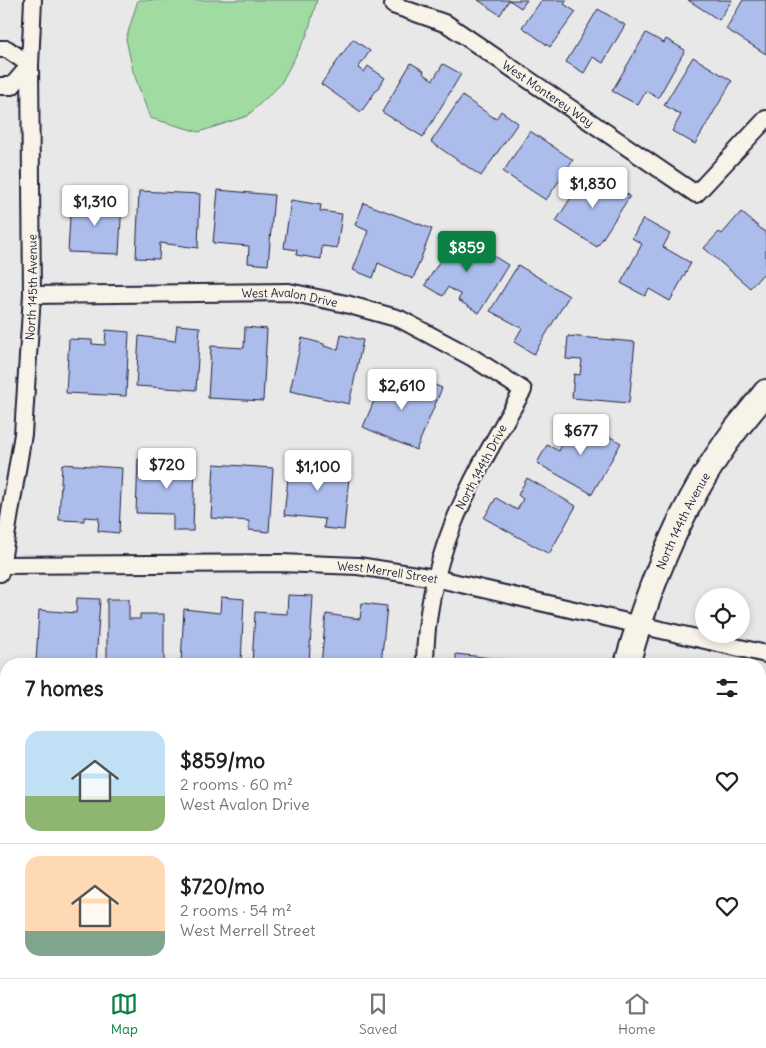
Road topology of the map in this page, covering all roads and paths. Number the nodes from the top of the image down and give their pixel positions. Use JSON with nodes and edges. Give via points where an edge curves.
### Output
{"nodes":[{"id":1,"x":34,"y":0,"type":"edge"},
{"id":2,"x":393,"y":5,"type":"dead end"},
{"id":3,"x":0,"y":49,"type":"edge"},
{"id":4,"x":30,"y":65,"type":"junction"},
{"id":5,"x":0,"y":86,"type":"edge"},
{"id":6,"x":766,"y":119,"type":"edge"},
{"id":7,"x":32,"y":295,"type":"junction"},
{"id":8,"x":524,"y":390,"type":"joint"},
{"id":9,"x":766,"y":392,"type":"edge"},
{"id":10,"x":0,"y":566,"type":"edge"},
{"id":11,"x":0,"y":573,"type":"edge"},
{"id":12,"x":435,"y":578,"type":"junction"},
{"id":13,"x":638,"y":625,"type":"junction"},
{"id":14,"x":766,"y":654,"type":"edge"},
{"id":15,"x":425,"y":658,"type":"edge"},
{"id":16,"x":629,"y":658,"type":"edge"}],
"edges":[{"from":1,"to":4,"type":"street","name":"North 145th Avenue"},
{"from":2,"to":6,"type":"street","name":"West Monterey Way","via":[[447,24],[696,194]]},
{"from":3,"to":4,"type":"street"},
{"from":4,"to":5,"type":"street","via":[[12,86]]},
{"from":4,"to":7,"type":"street","name":"North 145th Avenue"},
{"from":7,"to":8,"type":"street","name":"West Avalon Drive","via":[[289,292],[400,319]]},
{"from":7,"to":10,"type":"street","name":"North 145th Avenue","via":[[24,434]]},
{"from":8,"to":12,"type":"street","name":"North 144th Drive","via":[[472,480],[449,530]]},
{"from":9,"to":13,"type":"main road","name":"North 144th Avenue","via":[[728,440],[684,513]]},
{"from":10,"to":11,"type":"street","name":"North 145th Avenue"},
{"from":10,"to":12,"type":"street","name":"West Merrell Street","via":[[280,563],[358,566]]},
{"from":12,"to":13,"type":"street","name":"West Merrell Street"},
{"from":12,"to":15,"type":"street","name":"North 144th Drive"},
{"from":13,"to":14,"type":"street","name":"West Merrell Street"},
{"from":13,"to":16,"type":"main road","name":"North 144th Avenue"}]}
